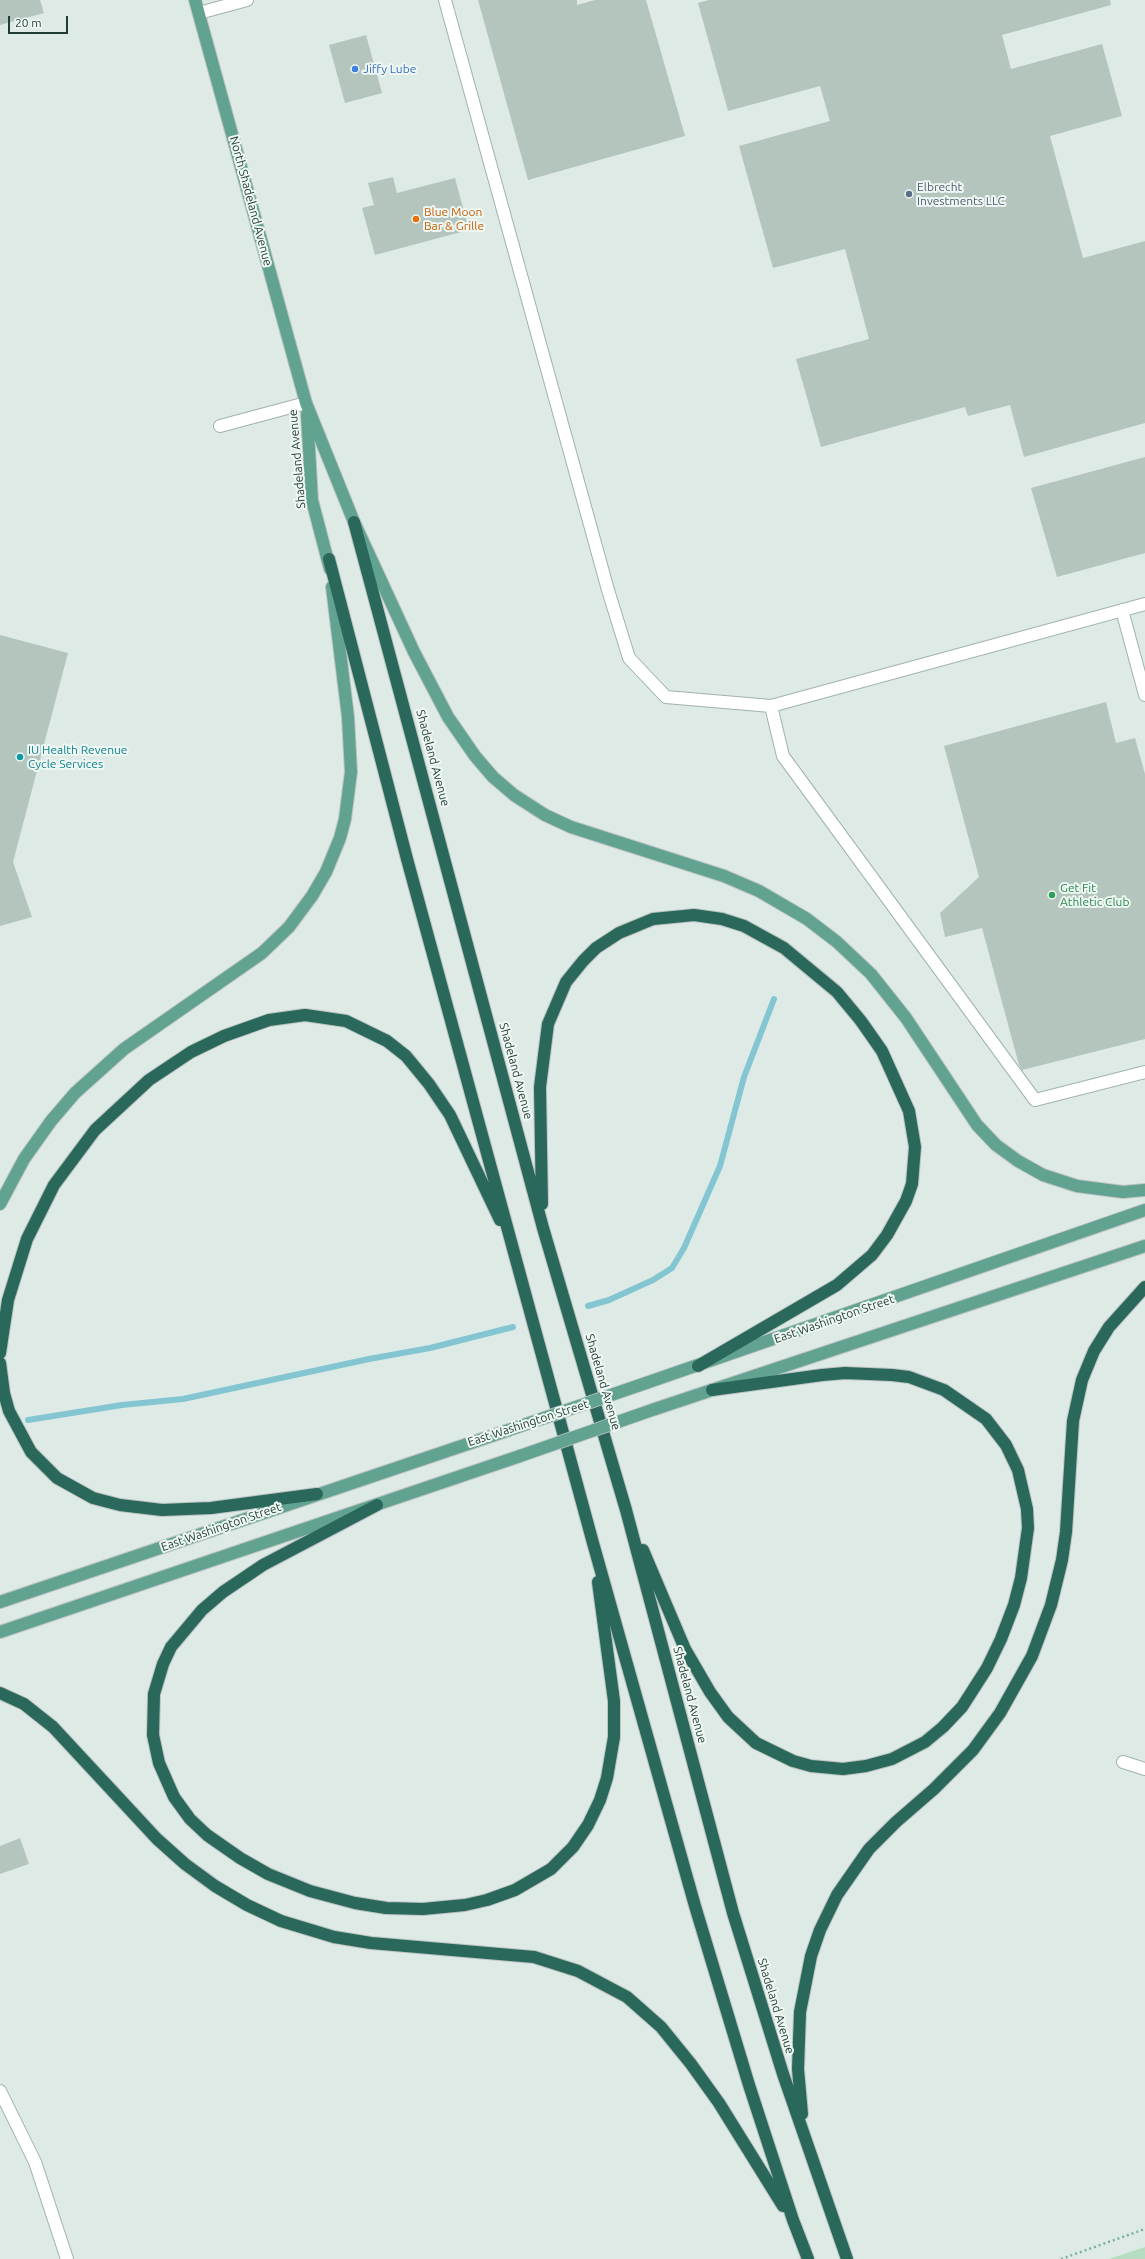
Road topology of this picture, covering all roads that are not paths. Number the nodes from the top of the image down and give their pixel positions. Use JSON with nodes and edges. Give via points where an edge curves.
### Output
{"nodes":[{"id":1,"x":195,"y":0,"type":"edge"},
{"id":2,"x":247,"y":0,"type":"edge"},
{"id":3,"x":445,"y":0,"type":"edge"},
{"id":4,"x":199,"y":13,"type":"junction"},
{"id":5,"x":306,"y":403,"type":"junction"},
{"id":6,"x":220,"y":426,"type":"dead end"},
{"id":7,"x":354,"y":522,"type":"junction"},
{"id":8,"x":329,"y":559,"type":"junction"},
{"id":9,"x":1145,"y":604,"type":"edge"},
{"id":10,"x":1122,"y":610,"type":"junction"},
{"id":11,"x":1145,"y":695,"type":"edge"},
{"id":12,"x":771,"y":706,"type":"junction"},
{"id":13,"x":1145,"y":1072,"type":"edge"},
{"id":14,"x":1145,"y":1190,"type":"edge"},
{"id":15,"x":0,"y":1204,"type":"edge"},
{"id":16,"x":1145,"y":1210,"type":"edge"},
{"id":17,"x":543,"y":1228,"type":"junction"},
{"id":18,"x":513,"y":1246,"type":"junction"},
{"id":19,"x":1145,"y":1246,"type":"edge"},
{"id":20,"x":1145,"y":1287,"type":"edge"},
{"id":21,"x":0,"y":1353,"type":"edge"},
{"id":22,"x":0,"y":1363,"type":"edge"},
{"id":23,"x":698,"y":1366,"type":"junction"},
{"id":24,"x":712,"y":1390,"type":"junction"},
{"id":25,"x":317,"y":1494,"type":"junction"},
{"id":26,"x":376,"y":1505,"type":"junction"},
{"id":27,"x":626,"y":1510,"type":"junction"},
{"id":28,"x":593,"y":1544,"type":"junction"},
{"id":29,"x":0,"y":1602,"type":"edge"},
{"id":30,"x":0,"y":1632,"type":"edge"},
{"id":31,"x":0,"y":1693,"type":"edge"},
{"id":32,"x":1123,"y":1762,"type":"dead end"},
{"id":33,"x":1145,"y":1769,"type":"edge"},
{"id":34,"x":0,"y":2091,"type":"edge"},
{"id":35,"x":806,"y":2145,"type":"junction"},
{"id":36,"x":792,"y":2220,"type":"junction"},
{"id":37,"x":68,"y":2259,"type":"edge"},
{"id":38,"x":808,"y":2259,"type":"edge"},
{"id":39,"x":846,"y":2259,"type":"edge"}],
"edges":[{"from":1,"to":4,"type":"main road","name":"North Shadeland Avenue"},
{"from":2,"to":4,"type":"lane"},
{"from":3,"to":12,"type":"lane","via":[[629,658],[666,697]]},
{"from":4,"to":5,"type":"main road","name":"North Shadeland Avenue"},
{"from":5,"to":6,"type":"lane"},
{"from":5,"to":7,"type":"main road","name":"Shadeland Avenue"},
{"from":5,"to":8,"type":"main road","name":"Shadeland Avenue","via":[[312,500]]},
{"from":7,"to":14,"type":"main road","via":[[414,652],[448,716],[475,756],[507,788],[530,806],[571,827],[724,876],[759,891],[807,919],[858,960],[883,988],[972,1117],[1004,1151],[1043,1175],[1077,1186],[1123,1192]]},
{"from":7,"to":17,"type":"highway","name":"Shadeland Avenue"},
{"from":8,"to":15,"type":"main road","via":[[351,763],[345,819],[326,872],[289,927],[262,953],[124,1049],[75,1093],[28,1154]]},
{"from":8,"to":18,"type":"highway","name":"Shadeland Avenue","via":[[407,859]]},
{"from":9,"to":10,"type":"lane"},
{"from":10,"to":11,"type":"lane"},
{"from":10,"to":12,"type":"lane"},
{"from":12,"to":13,"type":"lane","via":[[783,756],[1035,1100]]},
{"from":16,"to":23,"type":"main road","name":"East Washington Street"},
{"from":17,"to":23,"type":"highway","via":[[540,1087],[548,1024],[566,982],[596,948],[619,933],[649,921],[704,916],[744,926],[756,932],[784,948],[826,982],[849,1006],[877,1043],[906,1102],[913,1124],[915,1147],[912,1184],[906,1201],[887,1235],[872,1255],[837,1285]]},
{"from":17,"to":27,"type":"highway","name":"Shadeland Avenue"},
{"from":18,"to":21,"type":"highway","via":[[450,1115],[406,1056],[387,1041],[346,1022],[305,1015],[269,1020],[224,1036],[191,1052],[149,1080],[95,1130],[61,1174],[36,1218],[15,1273]]},
{"from":18,"to":28,"type":"highway","name":"Shadeland Avenue"},
{"from":19,"to":24,"type":"main road"},
{"from":20,"to":35,"type":"highway","via":[[1109,1327],[1094,1351],[1082,1380],[1073,1421],[1062,1560],[1051,1605],[1032,1656],[1000,1713],[973,1750],[870,1849],[837,1895],[816,1942],[802,1993],[798,2041],[800,2096]]},
{"from":22,"to":25,"type":"highway","via":[[9,1411],[31,1452],[57,1478],[93,1498],[120,1505],[162,1510],[212,1508]]},
{"from":23,"to":25,"type":"main road","name":"East Washington Street","bridge":true},
{"from":24,"to":26,"type":"main road","bridge":true},
{"from":24,"to":27,"type":"highway","via":[[845,1373],[910,1377],[944,1390],[967,1404],[986,1419],[998,1433],[1016,1464],[1024,1487],[1028,1528],[1025,1551],[1014,1605],[1001,1639],[987,1668],[962,1707],[936,1734],[909,1752],[866,1766],[843,1769],[811,1766],[793,1761],[756,1743],[728,1717],[691,1661]]},
{"from":25,"to":29,"type":"main road","name":"East Washington Street"},
{"from":26,"to":28,"type":"highway","via":[[263,1565],[202,1610],[185,1628],[166,1655],[155,1690],[153,1714],[156,1755],[165,1780],[176,1801],[200,1829],[240,1858],[268,1874],[310,1891],[355,1904],[423,1909],[487,1900],[515,1890],[551,1869],[573,1848],[600,1800],[612,1752],[615,1720]]},
{"from":26,"to":30,"type":"main road","via":[[183,1568]]},
{"from":27,"to":35,"type":"highway","name":"Shadeland Avenue","via":[[733,1913]]},
{"from":28,"to":36,"type":"highway","name":"Shadeland Avenue","via":[[719,1992]]},
{"from":31,"to":36,"type":"highway","via":[[24,1704],[53,1727],[157,1839],[185,1864],[247,1905],[281,1921],[334,1937],[371,1943],[534,1957],[578,1970],[627,1997],[662,2027],[691,2064],[719,2103]]},
{"from":32,"to":33,"type":"lane"},
{"from":34,"to":37,"type":"lane","via":[[35,2162]]},
{"from":35,"to":39,"type":"highway","name":"Shadeland Avenue"},
{"from":36,"to":38,"type":"highway","name":"Shadeland Avenue"}]}
